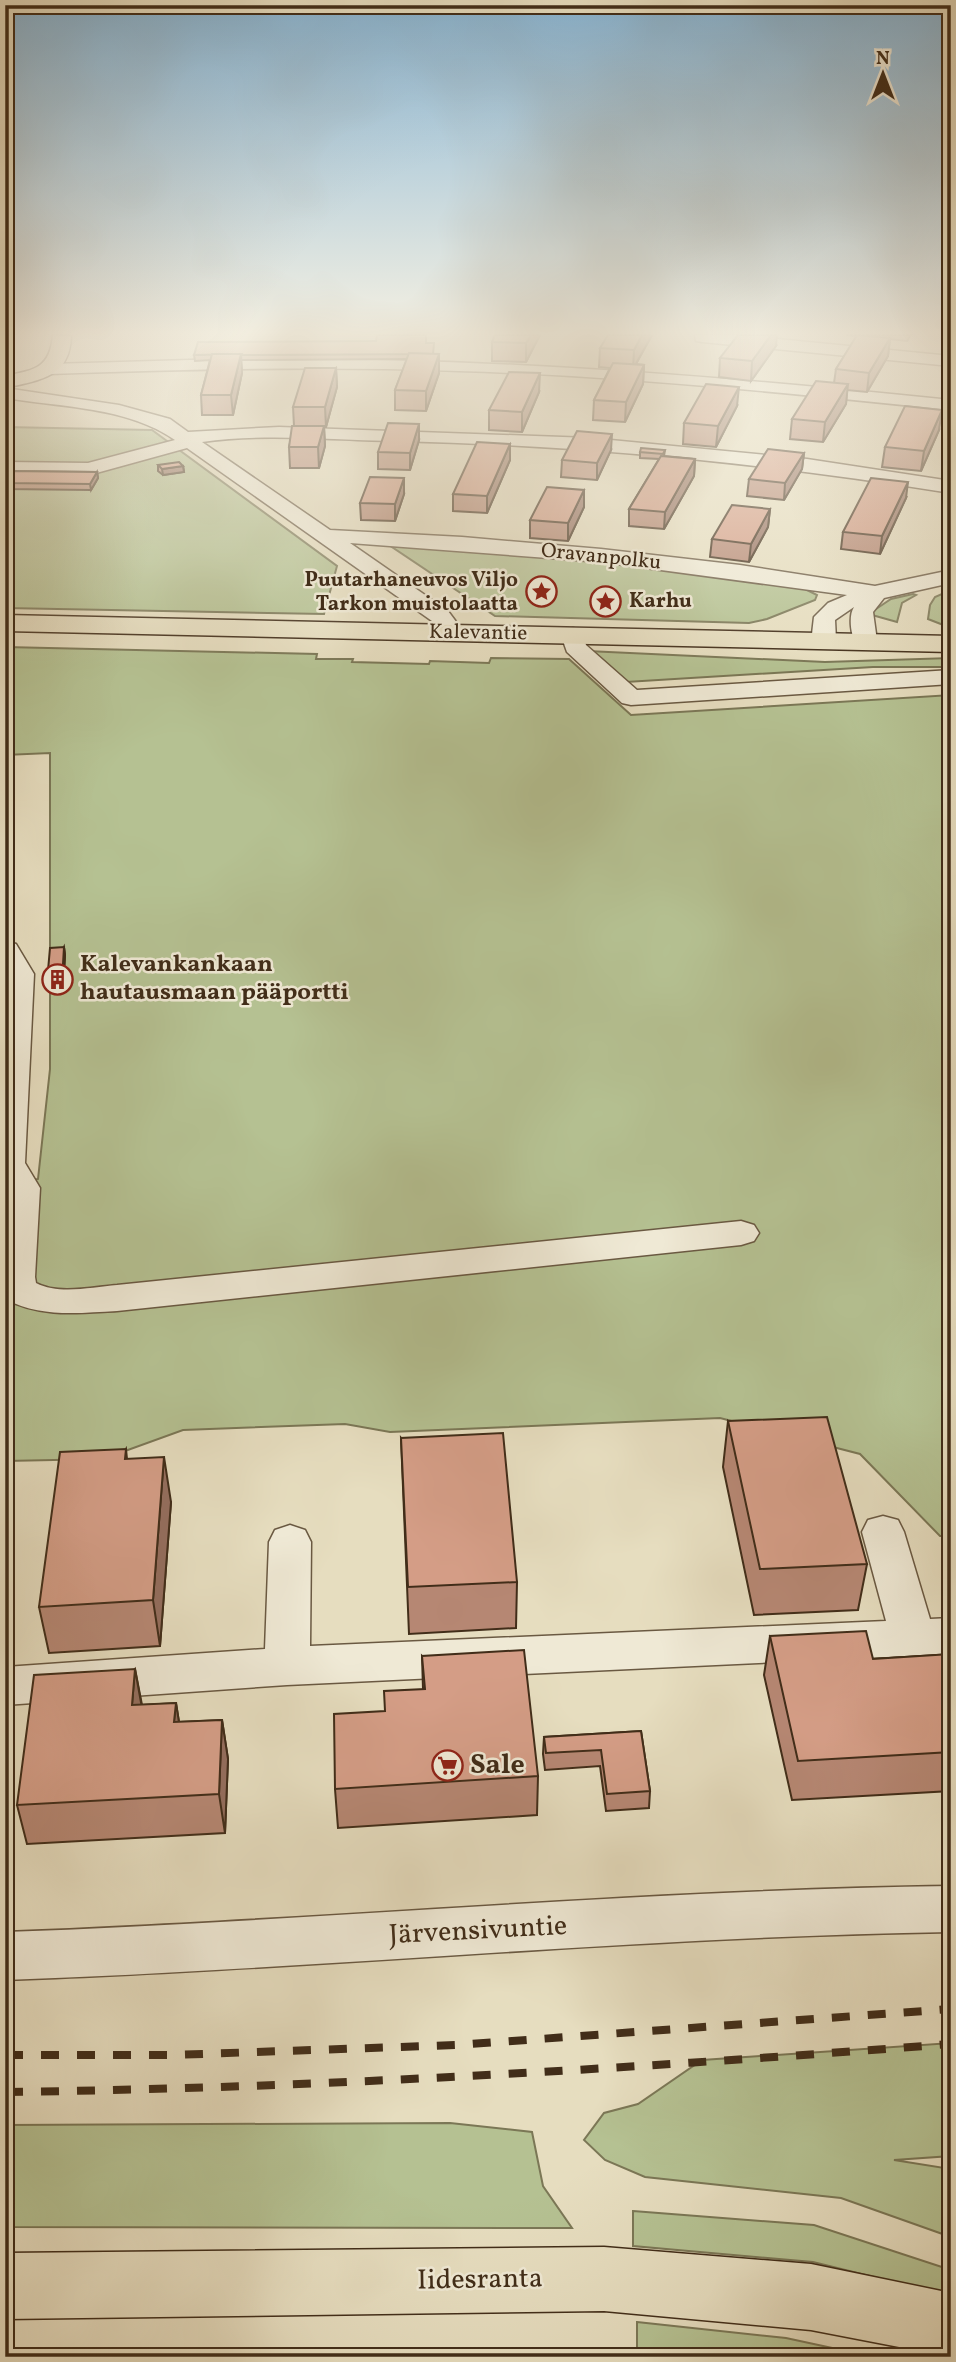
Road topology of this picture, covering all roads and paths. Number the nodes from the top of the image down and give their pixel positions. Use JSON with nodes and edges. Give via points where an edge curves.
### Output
{"nodes":[{"id":1,"x":172,"y":445,"type":"edge"},
{"id":2,"x":197,"y":445,"type":"edge"},
{"id":3,"x":600,"y":445,"type":"edge"},
{"id":4,"x":5,"y":468,"type":"edge"},
{"id":5,"x":951,"y":487,"type":"edge"},
{"id":6,"x":324,"y":536,"type":"junction"},
{"id":7,"x":951,"y":576,"type":"edge"},
{"id":8,"x":876,"y":593,"type":"junction"},
{"id":9,"x":5,"y":623,"type":"edge"},
{"id":10,"x":449,"y":633,"type":"junction"},
{"id":11,"x":573,"y":635,"type":"junction"},
{"id":12,"x":824,"y":640,"type":"junction"},
{"id":13,"x":864,"y":641,"type":"junction"},
{"id":14,"x":951,"y":645,"type":"edge"},
{"id":15,"x":951,"y":677,"type":"edge"},
{"id":16,"x":5,"y":950,"type":"edge"},
{"id":17,"x":6,"y":1163,"type":"edge"},
{"id":18,"x":741,"y":1233,"type":"dead end"},
{"id":19,"x":883,"y":1532,"type":"dead end"},
{"id":20,"x":290,"y":1542,"type":"dead end"},
{"id":21,"x":932,"y":1637,"type":"edge"},
{"id":22,"x":287,"y":1667,"type":"junction"},
{"id":23,"x":5,"y":1686,"type":"edge"},
{"id":24,"x":951,"y":1909,"type":"edge"},
{"id":25,"x":5,"y":1956,"type":"edge"},
{"id":26,"x":5,"y":2286,"type":"edge"},
{"id":27,"x":951,"y":2326,"type":"edge"}],
"edges":[{"from":1,"to":4,"type":"street","via":[[89,469]]},
{"from":2,"to":6,"type":"street"},
{"from":3,"to":5,"type":"street","via":[[765,460]]},
{"from":6,"to":8,"type":"street","name":"Oravanpolku","via":[[632,560]]},
{"from":6,"to":10,"type":"street","via":[[440,617]]},
{"from":7,"to":8,"type":"street"},
{"from":8,"to":12,"type":"street","via":[[826,615]]},
{"from":8,"to":13,"type":"street","via":[[862,612]]},
{"from":9,"to":10,"type":"main road","name":"Kalevantie"},
{"from":10,"to":11,"type":"main road","name":"Kalevantie"},
{"from":11,"to":12,"type":"main road","name":"Kalevantie"},
{"from":11,"to":15,"type":"street","via":[[575,647],[631,698]]},
{"from":12,"to":13,"type":"main road","name":"Kalevantie"},
{"from":13,"to":14,"type":"main road","name":"Kalevantie"},
{"from":16,"to":17,"type":"street","via":[[19,974]]},
{"from":17,"to":18,"type":"street","via":[[22,1188],[18,1290],[53,1301]]},
{"from":19,"to":21,"type":"street"},
{"from":20,"to":22,"type":"street"},
{"from":21,"to":22,"type":"street"},
{"from":22,"to":23,"type":"street"},
{"from":24,"to":25,"type":"street","name":"Järvensivuntie"},
{"from":26,"to":27,"type":"main road","name":"Iidesranta","via":[[604,2279],[811,2297]]}]}
